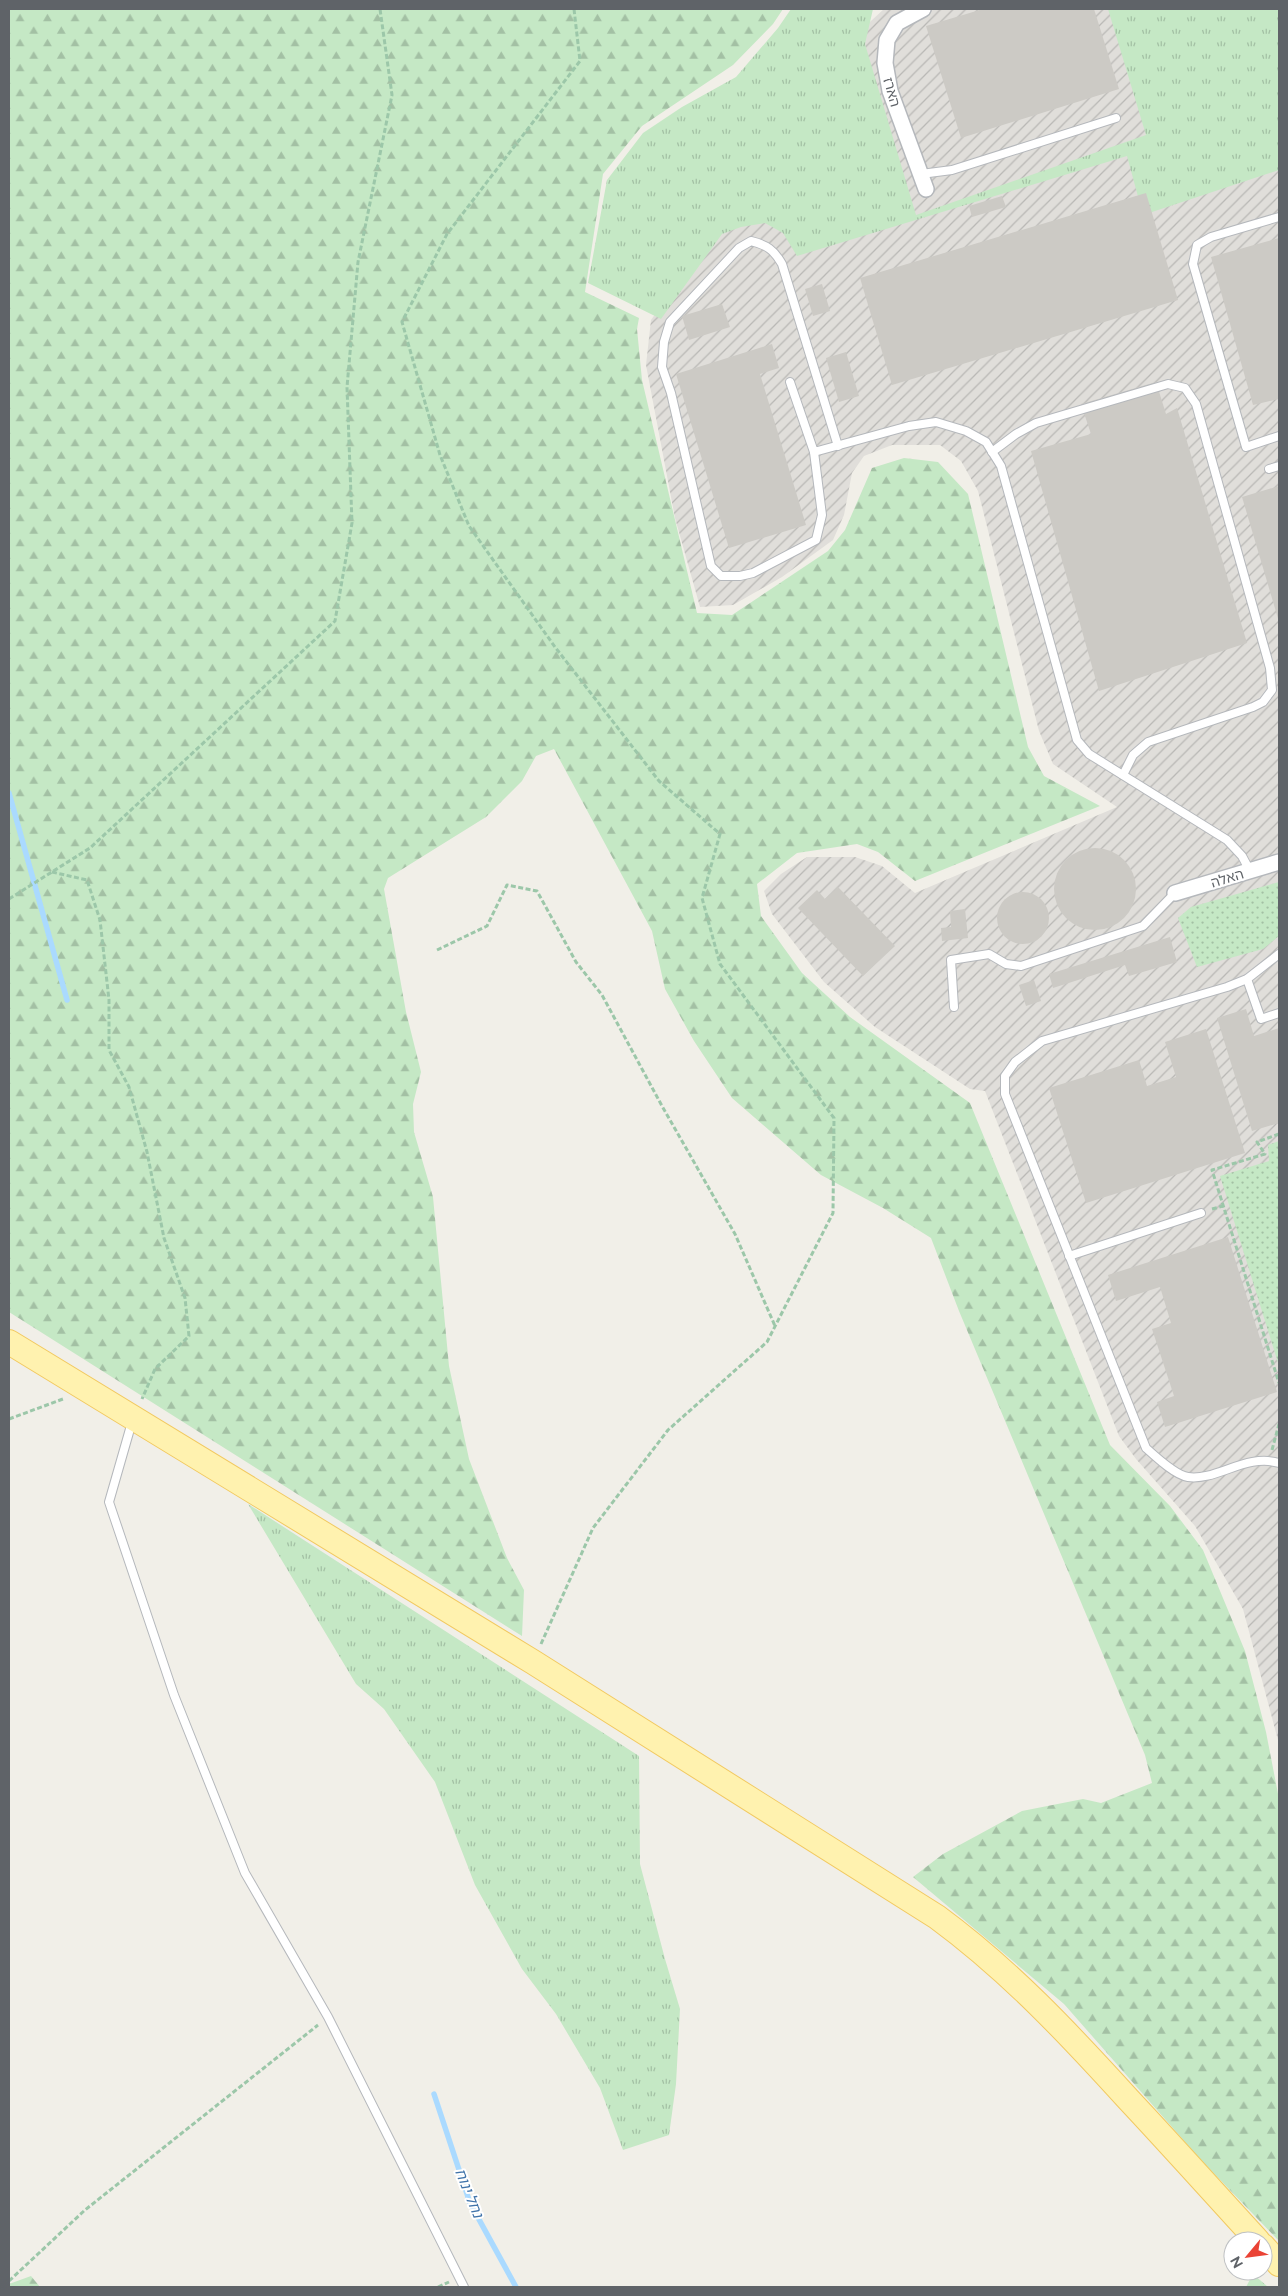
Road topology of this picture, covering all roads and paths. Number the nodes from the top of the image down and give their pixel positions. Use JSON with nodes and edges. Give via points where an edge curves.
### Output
{"nodes":[{"id":1,"x":380,"y":9,"type":"edge"},
{"id":2,"x":574,"y":9,"type":"edge"},
{"id":3,"x":923,"y":9,"type":"edge"},
{"id":4,"x":1116,"y":118,"type":"dead end"},
{"id":5,"x":921,"y":174,"type":"junction"},
{"id":6,"x":926,"y":189,"type":"dead end"},
{"id":7,"x":1279,"y":217,"type":"edge"},
{"id":8,"x":790,"y":382,"type":"dead end"},
{"id":9,"x":1279,"y":436,"type":"edge"},
{"id":10,"x":838,"y":446,"type":"junction"},
{"id":11,"x":814,"y":452,"type":"junction"},
{"id":12,"x":992,"y":452,"type":"junction"},
{"id":13,"x":1279,"y":466,"type":"edge"},
{"id":14,"x":1269,"y":469,"type":"dead end"},
{"id":15,"x":1123,"y":775,"type":"junction"},
{"id":16,"x":1279,"y":862,"type":"edge"},
{"id":17,"x":1250,"y":871,"type":"junction"},
{"id":18,"x":52,"y":872,"type":"junction"},
{"id":19,"x":1175,"y":893,"type":"joint"},
{"id":20,"x":9,"y":899,"type":"edge"},
{"id":21,"x":437,"y":950,"type":"dead end"},
{"id":22,"x":1279,"y":954,"type":"edge"},
{"id":23,"x":1247,"y":979,"type":"junction"},
{"id":24,"x":954,"y":1007,"type":"dead end"},
{"id":25,"x":1279,"y":1012,"type":"edge"},
{"id":26,"x":1279,"y":1134,"type":"edge"},
{"id":27,"x":1201,"y":1212,"type":"dead end"},
{"id":28,"x":1069,"y":1256,"type":"junction"},
{"id":29,"x":775,"y":1326,"type":"junction"},
{"id":30,"x":9,"y":1342,"type":"edge"},
{"id":31,"x":1279,"y":1383,"type":"edge"},
{"id":32,"x":88,"y":1390,"type":"junction"},
{"id":33,"x":134,"y":1418,"type":"junction"},
{"id":34,"x":9,"y":1419,"type":"edge"},
{"id":35,"x":1279,"y":1424,"type":"edge"},
{"id":36,"x":1269,"y":1460,"type":"junction"},
{"id":37,"x":1279,"y":1463,"type":"edge"},
{"id":38,"x":533,"y":1662,"type":"junction"},
{"id":39,"x":328,"y":2017,"type":"junction"},
{"id":40,"x":1250,"y":2231,"type":"edge"},
{"id":41,"x":9,"y":2281,"type":"edge"},
{"id":42,"x":464,"y":2287,"type":"edge"}],
"edges":[{"from":1,"to":18,"type":"path","via":[[392,95],[358,262],[347,386],[352,523],[335,621],[90,848]]},
{"from":2,"to":29,"type":"path","via":[[580,61],[448,234],[402,322],[440,455],[469,526],[555,647],[659,782],[720,834],[702,898],[720,964],[834,1118],[833,1213]]},
{"from":3,"to":5,"type":"street","name":"הארז","via":[[897,23],[887,40],[884,63],[890,91]]},
{"from":4,"to":5,"type":"lane","via":[[952,170]]},
{"from":5,"to":6,"type":"street","name":"הארז"},
{"from":7,"to":9,"type":"lane","via":[[1211,237],[1197,245],[1193,264],[1246,447]]},
{"from":8,"to":11,"type":"lane"},
{"from":10,"to":11,"type":"lane"},
{"from":10,"to":11,"type":"lane","via":[[782,264],[776,253],[765,244],[751,242],[739,248],[670,322],[664,342],[662,367],[671,393],[711,566],[721,576],[753,573],[816,540],[822,515]]},
{"from":10,"to":12,"type":"lane","via":[[909,426],[936,422],[966,431],[986,442]]},
{"from":12,"to":15,"type":"lane","via":[[1001,466],[1077,740],[1089,754]]},
{"from":12,"to":15,"type":"lane","via":[[1036,423],[1168,384],[1185,388],[1196,404],[1270,668],[1272,690],[1263,702],[1253,707],[1148,742],[1133,755]]},
{"from":13,"to":14,"type":"lane"},
{"from":15,"to":17,"type":"lane","via":[[1227,840],[1242,856]]},
{"from":16,"to":17,"type":"street","name":"האלה"},
{"from":17,"to":19,"type":"street","name":"האלה"},
{"from":18,"to":20,"type":"path"},
{"from":18,"to":33,"type":"path","via":[[87,880],[100,920],[109,1000],[109,1050],[130,1087],[164,1238],[185,1298],[189,1336],[155,1369]]},
{"from":19,"to":24,"type":"lane","via":[[1142,926],[1021,966],[1006,964],[989,954],[951,960]]},
{"from":21,"to":29,"type":"path","via":[[487,926],[507,885],[537,891],[576,962],[602,995],[735,1234]]},
{"from":22,"to":23,"type":"lane"},
{"from":23,"to":25,"type":"lane","via":[[1262,1019]]},
{"from":23,"to":28,"type":"lane","via":[[1042,1041],[1015,1062],[1005,1076],[1006,1094]]},
{"from":26,"to":31,"type":"path","via":[[1257,1142],[1265,1154],[1212,1170]]},
{"from":27,"to":28,"type":"lane"},
{"from":28,"to":36,"type":"lane","via":[[1146,1448],[1167,1466],[1187,1477]]},
{"from":29,"to":38,"type":"path","via":[[767,1342],[668,1430],[593,1528]]},
{"from":30,"to":32,"type":"main road"},
{"from":32,"to":33,"type":"main road"},
{"from":32,"to":34,"type":"path"},
{"from":33,"to":38,"type":"main road"},
{"from":33,"to":39,"type":"lane","via":[[109,1502],[174,1695],[245,1873]]},
{"from":35,"to":36,"type":"path"},
{"from":36,"to":37,"type":"lane"},
{"from":38,"to":40,"type":"main road","via":[[892,1888],[973,1944],[1055,2018]]},
{"from":39,"to":41,"type":"path","via":[[85,2210]]},
{"from":39,"to":42,"type":"lane"}]}
